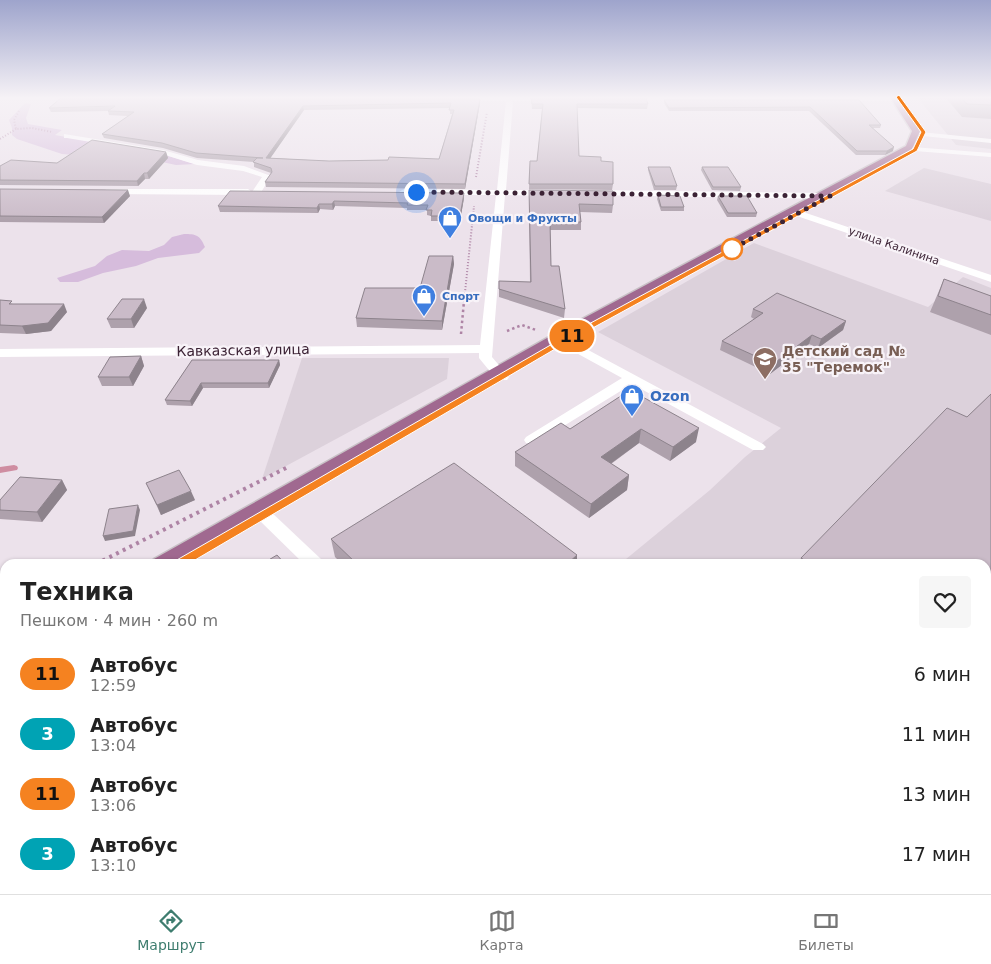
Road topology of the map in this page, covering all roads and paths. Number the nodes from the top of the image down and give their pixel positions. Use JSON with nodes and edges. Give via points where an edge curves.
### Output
{"nodes":[{"id":1,"x":83,"y":139,"type":"edge"},
{"id":2,"x":482,"y":139,"type":"edge"},
{"id":3,"x":506,"y":139,"type":"edge"},
{"id":4,"x":913,"y":139,"type":"edge"},
{"id":5,"x":921,"y":139,"type":"edge"},
{"id":6,"x":969,"y":139,"type":"edge"},
{"id":7,"x":991,"y":141,"type":"edge"},
{"id":8,"x":915,"y":150,"type":"junction"},
{"id":9,"x":991,"y":154,"type":"edge"},
{"id":10,"x":99,"y":191,"type":"edge"},
{"id":11,"x":396,"y":192,"type":"edge"},
{"id":12,"x":475,"y":192,"type":"junction"},
{"id":13,"x":500,"y":192,"type":"junction"},
{"id":14,"x":558,"y":193,"type":"edge"},
{"id":15,"x":587,"y":193,"type":"edge"},
{"id":16,"x":824,"y":196,"type":"junction"},
{"id":17,"x":797,"y":213,"type":"junction"},
{"id":18,"x":991,"y":279,"type":"edge"},
{"id":19,"x":564,"y":341,"type":"junction"},
{"id":20,"x":460,"y":349,"type":"junction"},
{"id":21,"x":486,"y":349,"type":"junction"},
{"id":22,"x":0,"y":353,"type":"edge"},
{"id":23,"x":499,"y":374,"type":"junction"},
{"id":24,"x":632,"y":378,"type":"junction"},
{"id":25,"x":531,"y":440,"type":"edge"},
{"id":26,"x":758,"y":446,"type":"dead end"},
{"id":27,"x":292,"y":465,"type":"dead end"},
{"id":28,"x":263,"y":514,"type":"junction"},
{"id":29,"x":106,"y":559,"type":"edge"},
{"id":30,"x":169,"y":559,"type":"edge"},
{"id":31,"x":187,"y":559,"type":"edge"},
{"id":32,"x":309,"y":559,"type":"edge"}],
"edges":[{"from":1,"to":10,"type":"street","via":[[163,152],[267,176],[262,192]]},
{"from":2,"to":12,"type":"path"},
{"from":3,"to":13,"type":"street"},
{"from":4,"to":16,"type":"main road","via":[[909,147]]},
{"from":5,"to":8,"type":"main road"},
{"from":6,"to":7,"type":"street"},
{"from":8,"to":9,"type":"street"},
{"from":8,"to":16,"type":"main road"},
{"from":11,"to":12,"type":"street"},
{"from":12,"to":13,"type":"street"},
{"from":12,"to":20,"type":"path"},
{"from":13,"to":14,"type":"street"},
{"from":13,"to":21,"type":"street"},
{"from":15,"to":16,"type":"street"},
{"from":16,"to":17,"type":"main road"},
{"from":16,"to":23,"type":"main road"},
{"from":17,"to":18,"type":"street","name":"улица Калинина"},
{"from":17,"to":19,"type":"main road"},
{"from":19,"to":23,"type":"main road"},
{"from":19,"to":24,"type":"street"},
{"from":20,"to":21,"type":"street","name":"Кавказская улица"},
{"from":20,"to":22,"type":"street","name":"Кавказская улица"},
{"from":21,"to":23,"type":"street","via":[[486,358]]},
{"from":23,"to":28,"type":"main road"},
{"from":23,"to":30,"type":"main road"},
{"from":24,"to":25,"type":"street"},
{"from":24,"to":26,"type":"street"},
{"from":27,"to":29,"type":"path"},
{"from":28,"to":31,"type":"main road"},
{"from":28,"to":32,"type":"street"}]}
